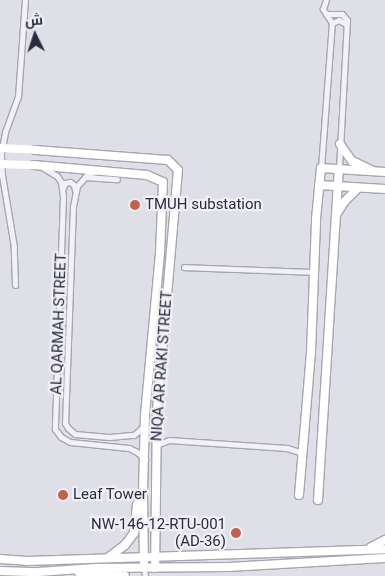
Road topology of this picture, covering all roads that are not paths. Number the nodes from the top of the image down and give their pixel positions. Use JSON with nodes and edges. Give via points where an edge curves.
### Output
{"nodes":[{"id":1,"x":25,"y":0,"type":"edge"},
{"id":2,"x":326,"y":0,"type":"edge"},
{"id":3,"x":326,"y":14,"type":"junction"},
{"id":4,"x":332,"y":23,"type":"junction"},
{"id":5,"x":346,"y":24,"type":"junction"},
{"id":6,"x":340,"y":144,"type":"junction"},
{"id":7,"x":0,"y":148,"type":"edge"},
{"id":8,"x":0,"y":164,"type":"edge"},
{"id":9,"x":37,"y":165,"type":"junction"},
{"id":10,"x":321,"y":168,"type":"junction"},
{"id":11,"x":339,"y":170,"type":"junction"},
{"id":12,"x":96,"y":171,"type":"junction"},
{"id":13,"x":375,"y":172,"type":"junction"},
{"id":14,"x":385,"y":172,"type":"edge"},
{"id":15,"x":85,"y":177,"type":"junction"},
{"id":16,"x":117,"y":179,"type":"dead end"},
{"id":17,"x":318,"y":186,"type":"junction"},
{"id":18,"x":337,"y":186,"type":"junction"},
{"id":19,"x":358,"y":188,"type":"junction"},
{"id":20,"x":385,"y":189,"type":"edge"},
{"id":21,"x":62,"y":190,"type":"junction"},
{"id":22,"x":75,"y":190,"type":"junction"},
{"id":23,"x":334,"y":219,"type":"junction"},
{"id":24,"x":184,"y":267,"type":"dead end"},
{"id":25,"x":315,"y":274,"type":"junction"},
{"id":26,"x":15,"y":285,"type":"dead end"},
{"id":27,"x":145,"y":425,"type":"junction"},
{"id":28,"x":108,"y":437,"type":"junction"},
{"id":29,"x":156,"y":445,"type":"junction"},
{"id":30,"x":114,"y":447,"type":"junction"},
{"id":31,"x":302,"y":454,"type":"junction"},
{"id":32,"x":144,"y":459,"type":"junction"},
{"id":33,"x":142,"y":494,"type":"junction"},
{"id":34,"x":299,"y":495,"type":"dead end"},
{"id":35,"x":318,"y":500,"type":"dead end"},
{"id":36,"x":385,"y":540,"type":"edge"},
{"id":37,"x":369,"y":549,"type":"junction"},
{"id":38,"x":385,"y":549,"type":"edge"},
{"id":39,"x":108,"y":557,"type":"junction"},
{"id":40,"x":143,"y":557,"type":"junction"},
{"id":41,"x":155,"y":557,"type":"junction"},
{"id":42,"x":385,"y":558,"type":"edge"},
{"id":43,"x":0,"y":559,"type":"edge"},
{"id":44,"x":75,"y":570,"type":"junction"},
{"id":45,"x":0,"y":571,"type":"edge"},
{"id":46,"x":144,"y":572,"type":"edge"},
{"id":47,"x":155,"y":572,"type":"edge"},
{"id":48,"x":30,"y":574,"type":"edge"},
{"id":49,"x":59,"y":574,"type":"edge"},
{"id":50,"x":125,"y":576,"type":"edge"}],
"edges":[{"from":1,"to":26,"type":"street","via":[[18,97],[1,153],[14,247]]},
{"from":2,"to":3,"type":"street","via":[[322,7]]},
{"from":3,"to":4,"type":"street"},
{"from":3,"to":5,"type":"street","via":[[344,14]]},
{"from":4,"to":5,"type":"street","via":[[339,20]]},
{"from":4,"to":10,"type":"street"},
{"from":5,"to":6,"type":"street"},
{"from":6,"to":11,"type":"street"},
{"from":6,"to":13,"type":"street","via":[[352,161]]},
{"from":7,"to":29,"type":"street","name":"NIQA AR RAKI STREET","bridge":true,"via":[[168,160],[176,167]]},
{"from":8,"to":9,"type":"street","bridge":true},
{"from":9,"to":12,"type":"street"},
{"from":9,"to":21,"type":"street","via":[[57,176]]},
{"from":10,"to":11,"type":"street"},
{"from":10,"to":17,"type":"street"},
{"from":11,"to":13,"type":"street"},
{"from":11,"to":18,"type":"street"},
{"from":12,"to":15,"type":"street"},
{"from":12,"to":27,"type":"street","name":"NIQA AR RAKI STREET","via":[[147,175],[163,182]]},
{"from":13,"to":14,"type":"street"},
{"from":15,"to":16,"type":"street"},
{"from":15,"to":22,"type":"street"},
{"from":17,"to":18,"type":"street"},
{"from":17,"to":25,"type":"street"},
{"from":18,"to":19,"type":"street"},
{"from":18,"to":23,"type":"street"},
{"from":19,"to":20,"type":"street"},
{"from":19,"to":23,"type":"street"},
{"from":21,"to":22,"type":"street","via":[[65,183],[70,182]]},
{"from":21,"to":30,"type":"street","name":"AL QARMAH STREET","via":[[55,426],[58,434],[67,441]]},
{"from":22,"to":28,"type":"street","name":"AL QARMAH STREET","via":[[65,423],[75,434]]},
{"from":23,"to":35,"type":"street"},
{"from":24,"to":25,"type":"street"},
{"from":25,"to":31,"type":"street"},
{"from":27,"to":28,"type":"street","name":"AL QARMAH STREET","via":[[134,435]]},
{"from":27,"to":32,"type":"street","name":"NIQA AR RAKI STREET"},
{"from":28,"to":30,"type":"street","via":[[116,441]]},
{"from":29,"to":31,"type":"street","via":[[178,440],[287,448]]},
{"from":29,"to":41,"type":"street","name":"NIQA AR RAKI STREET"},
{"from":30,"to":32,"type":"street","name":"AL QARMAH STREET","via":[[133,450]]},
{"from":31,"to":34,"type":"street"},
{"from":32,"to":33,"type":"street","name":"NIQA AR RAKI STREET"},
{"from":33,"to":39,"type":"street","via":[[136,505],[134,533],[125,545]]},
{"from":33,"to":40,"type":"street","name":"NIQA AR RAKI STREET"},
{"from":36,"to":37,"type":"street"},
{"from":37,"to":38,"type":"street"},
{"from":37,"to":41,"type":"street"},
{"from":39,"to":40,"type":"street"},
{"from":39,"to":43,"type":"street"},
{"from":40,"to":41,"type":"street"},
{"from":40,"to":46,"type":"street","name":"NIQA AR RAKI STREET"},
{"from":41,"to":47,"type":"street","name":"NIQA AR RAKI STREET"},
{"from":42,"to":47,"type":"street"},
{"from":44,"to":46,"type":"street"},
{"from":44,"to":49,"type":"street"},
{"from":44,"to":50,"type":"street","via":[[84,574]]},
{"from":45,"to":48,"type":"street"},
{"from":46,"to":47,"type":"street"},
{"from":48,"to":49,"type":"street"}]}
